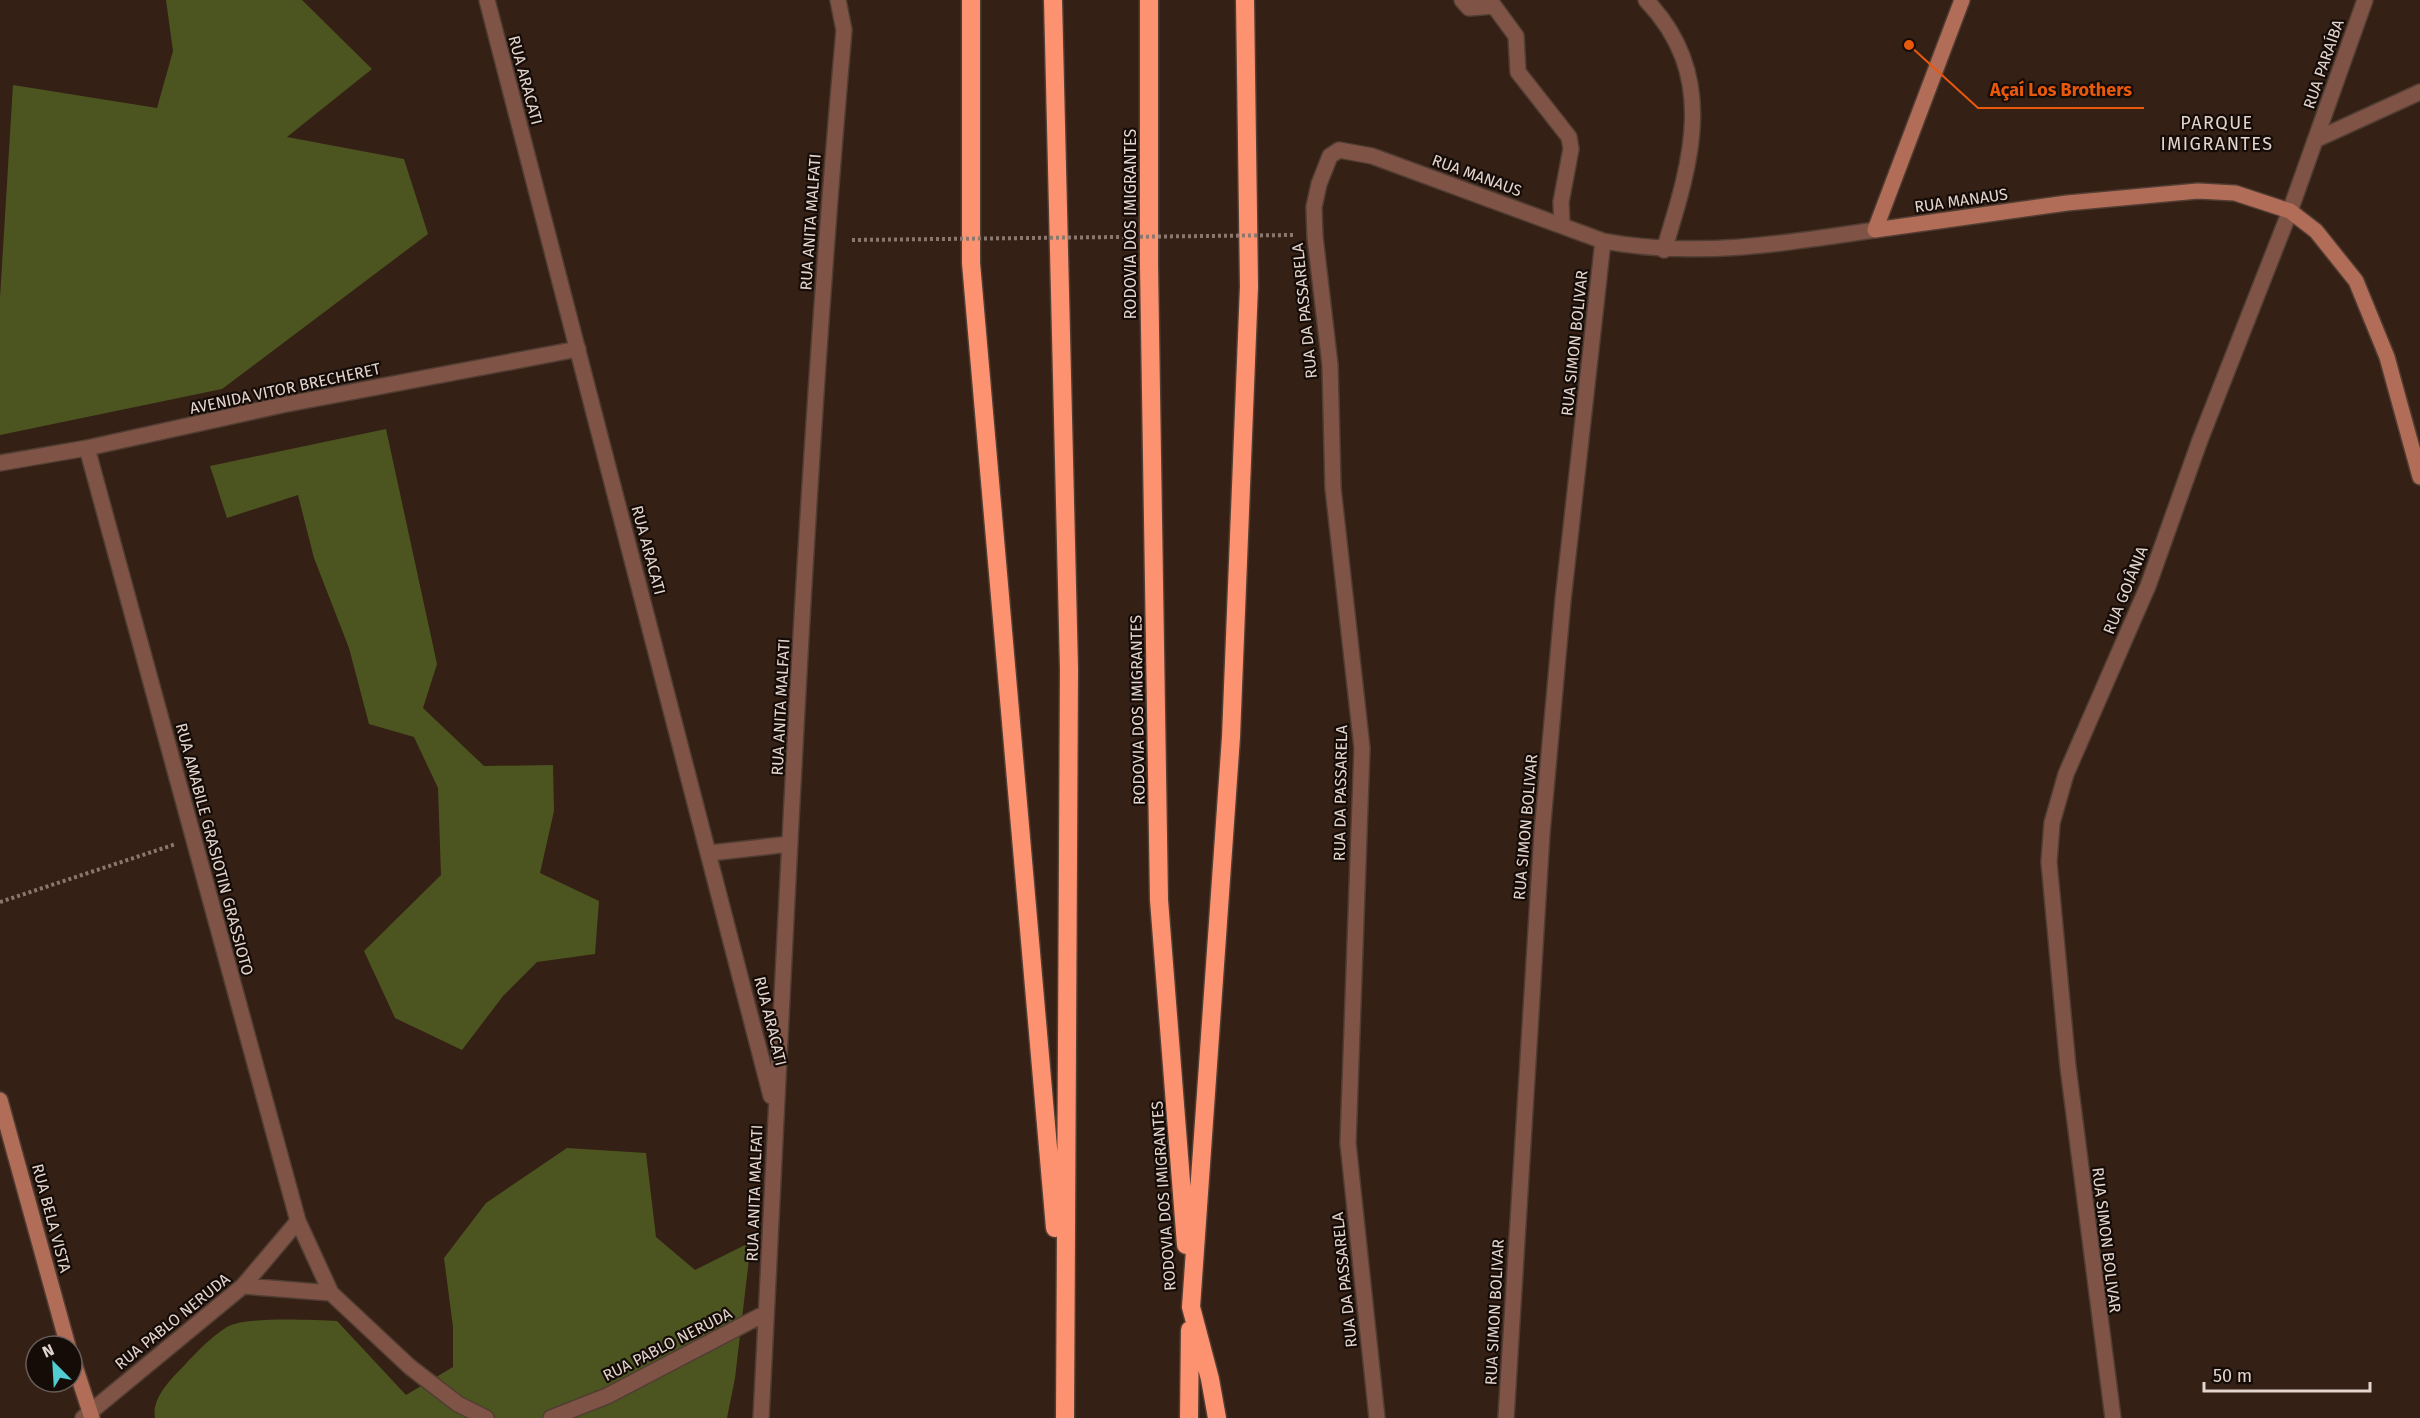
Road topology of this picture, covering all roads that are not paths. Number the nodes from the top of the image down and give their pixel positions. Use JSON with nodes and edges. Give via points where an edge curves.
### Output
{"nodes":[{"id":1,"x":487,"y":0,"type":"edge"},
{"id":2,"x":838,"y":0,"type":"edge"},
{"id":3,"x":971,"y":0,"type":"edge"},
{"id":4,"x":1053,"y":0,"type":"edge"},
{"id":5,"x":1149,"y":0,"type":"edge"},
{"id":6,"x":1245,"y":0,"type":"edge"},
{"id":7,"x":1462,"y":0,"type":"edge"},
{"id":8,"x":1646,"y":0,"type":"edge"},
{"id":9,"x":1962,"y":0,"type":"edge"},
{"id":10,"x":2365,"y":0,"type":"edge"},
{"id":11,"x":2420,"y":92,"type":"edge"},
{"id":12,"x":2315,"y":140,"type":"junction"},
{"id":13,"x":1348,"y":150,"type":"joint"},
{"id":14,"x":2290,"y":212,"type":"junction"},
{"id":15,"x":1562,"y":226,"type":"junction"},
{"id":16,"x":1875,"y":230,"type":"junction"},
{"id":17,"x":1604,"y":241,"type":"junction"},
{"id":18,"x":1664,"y":250,"type":"junction"},
{"id":19,"x":578,"y":349,"type":"junction"},
{"id":20,"x":87,"y":448,"type":"junction"},
{"id":21,"x":0,"y":463,"type":"edge"},
{"id":22,"x":2420,"y":477,"type":"edge"},
{"id":23,"x":790,"y":844,"type":"junction"},
{"id":24,"x":710,"y":853,"type":"junction"},
{"id":25,"x":2068,"y":1067,"type":"joint"},
{"id":26,"x":0,"y":1100,"type":"edge"},
{"id":27,"x":775,"y":1110,"type":"junction"},
{"id":28,"x":298,"y":1221,"type":"junction"},
{"id":29,"x":243,"y":1286,"type":"junction"},
{"id":30,"x":331,"y":1293,"type":"junction"},
{"id":31,"x":1191,"y":1307,"type":"junction"},
{"id":32,"x":766,"y":1313,"type":"junction"},
{"id":33,"x":65,"y":1334,"type":"edge"},
{"id":34,"x":1065,"y":1340,"type":"junction"},
{"id":35,"x":82,"y":1394,"type":"edge"},
{"id":36,"x":88,"y":1416,"type":"edge"},
{"id":37,"x":486,"y":1418,"type":"edge"},
{"id":38,"x":551,"y":1418,"type":"edge"},
{"id":39,"x":761,"y":1418,"type":"edge"},
{"id":40,"x":1065,"y":1418,"type":"edge"},
{"id":41,"x":1189,"y":1418,"type":"edge"},
{"id":42,"x":1217,"y":1418,"type":"edge"},
{"id":43,"x":1377,"y":1418,"type":"edge"},
{"id":44,"x":1506,"y":1418,"type":"edge"},
{"id":45,"x":2113,"y":1418,"type":"edge"}],
"edges":[{"from":1,"to":19,"type":"street","name":"RUA ARACATI"},
{"from":2,"to":23,"type":"street","name":"RUA ANITA MALFATI","via":[[844,30],[826,234]]},
{"from":3,"to":34,"type":"highway","via":[[971,263]]},
{"from":4,"to":34,"type":"highway","via":[[1069,669]]},
{"from":5,"to":31,"type":"highway","name":"RODOVIA DOS IMIGRANTES","via":[[1159,900]]},
{"from":6,"to":31,"type":"highway","via":[[1249,286],[1231,737]]},
{"from":7,"to":15,"type":"street","via":[[1474,9],[1494,6],[1504,17],[1516,36],[1518,72],[1569,137]]},
{"from":8,"to":18,"type":"street","via":[[1659,14],[1682,57],[1694,120],[1688,165]]},
{"from":9,"to":16,"type":"street"},
{"from":10,"to":12,"type":"street","name":"RUA PARAÍBA"},
{"from":11,"to":12,"type":"street"},
{"from":12,"to":14,"type":"street","name":"RUA GOIÂNIA"},
{"from":13,"to":15,"type":"street","name":"RUA MANAUS"},
{"from":13,"to":43,"type":"street","name":"RUA DA PASSARELA","via":[[1334,153],[1326,164],[1314,207],[1330,365],[1334,488],[1362,748],[1348,1143]]},
{"from":14,"to":16,"type":"street","name":"RUA MANAUS","via":[[2235,193],[2198,191],[2067,203]]},
{"from":14,"to":22,"type":"street","name":"RUA MANAUS","via":[[2316,231],[2356,281],[2387,357]]},
{"from":14,"to":25,"type":"street","name":"RUA GOIÂNIA","via":[[2200,440],[2148,586],[2066,774],[2052,823],[2051,898]]},
{"from":15,"to":17,"type":"street","name":"RUA MANAUS"},
{"from":16,"to":18,"type":"street","name":"RUA MANAUS","via":[[1789,243]]},
{"from":17,"to":18,"type":"street","name":"RUA MANAUS"},
{"from":17,"to":44,"type":"street","name":"RUA SIMON BOLIVAR","via":[[1542,833]]},
{"from":19,"to":20,"type":"street","name":"AVENIDA VITOR BRECHERET","via":[[282,405]]},
{"from":19,"to":24,"type":"street","name":"RUA ARACATI"},
{"from":20,"to":21,"type":"street","name":"AVENIDA VITOR BRECHERET"},
{"from":20,"to":28,"type":"street","name":"RUA AMABILE GRASIOTIN GRASSIOTO"},
{"from":23,"to":24,"type":"street"},
{"from":23,"to":27,"type":"street","name":"RUA ANITA MALFATI"},
{"from":24,"to":27,"type":"street","name":"RUA ARACATI"},
{"from":25,"to":45,"type":"street","name":"RUA SIMON BOLIVAR"},
{"from":26,"to":33,"type":"street","name":"RUA BELA VISTA"},
{"from":27,"to":32,"type":"street","name":"RUA ANITA MALFATI"},
{"from":28,"to":29,"type":"street"},
{"from":28,"to":30,"type":"street","name":"RUA AMABILE GRASIOTIN GRASSIOTO"},
{"from":29,"to":30,"type":"street","name":"RUA PABLO NERUDA"},
{"from":29,"to":36,"type":"street","name":"RUA PABLO NERUDA"},
{"from":30,"to":37,"type":"street","via":[[442,1392]]},
{"from":31,"to":41,"type":"highway","name":"RODOVIA DOS IMIGRANTES"},
{"from":31,"to":42,"type":"highway"},
{"from":32,"to":38,"type":"street","name":"RUA PABLO NERUDA","via":[[607,1396]]},
{"from":32,"to":39,"type":"street","name":"RUA ANITA MALFATI"},
{"from":34,"to":40,"type":"highway"},
{"from":35,"to":36,"type":"street"}]}
